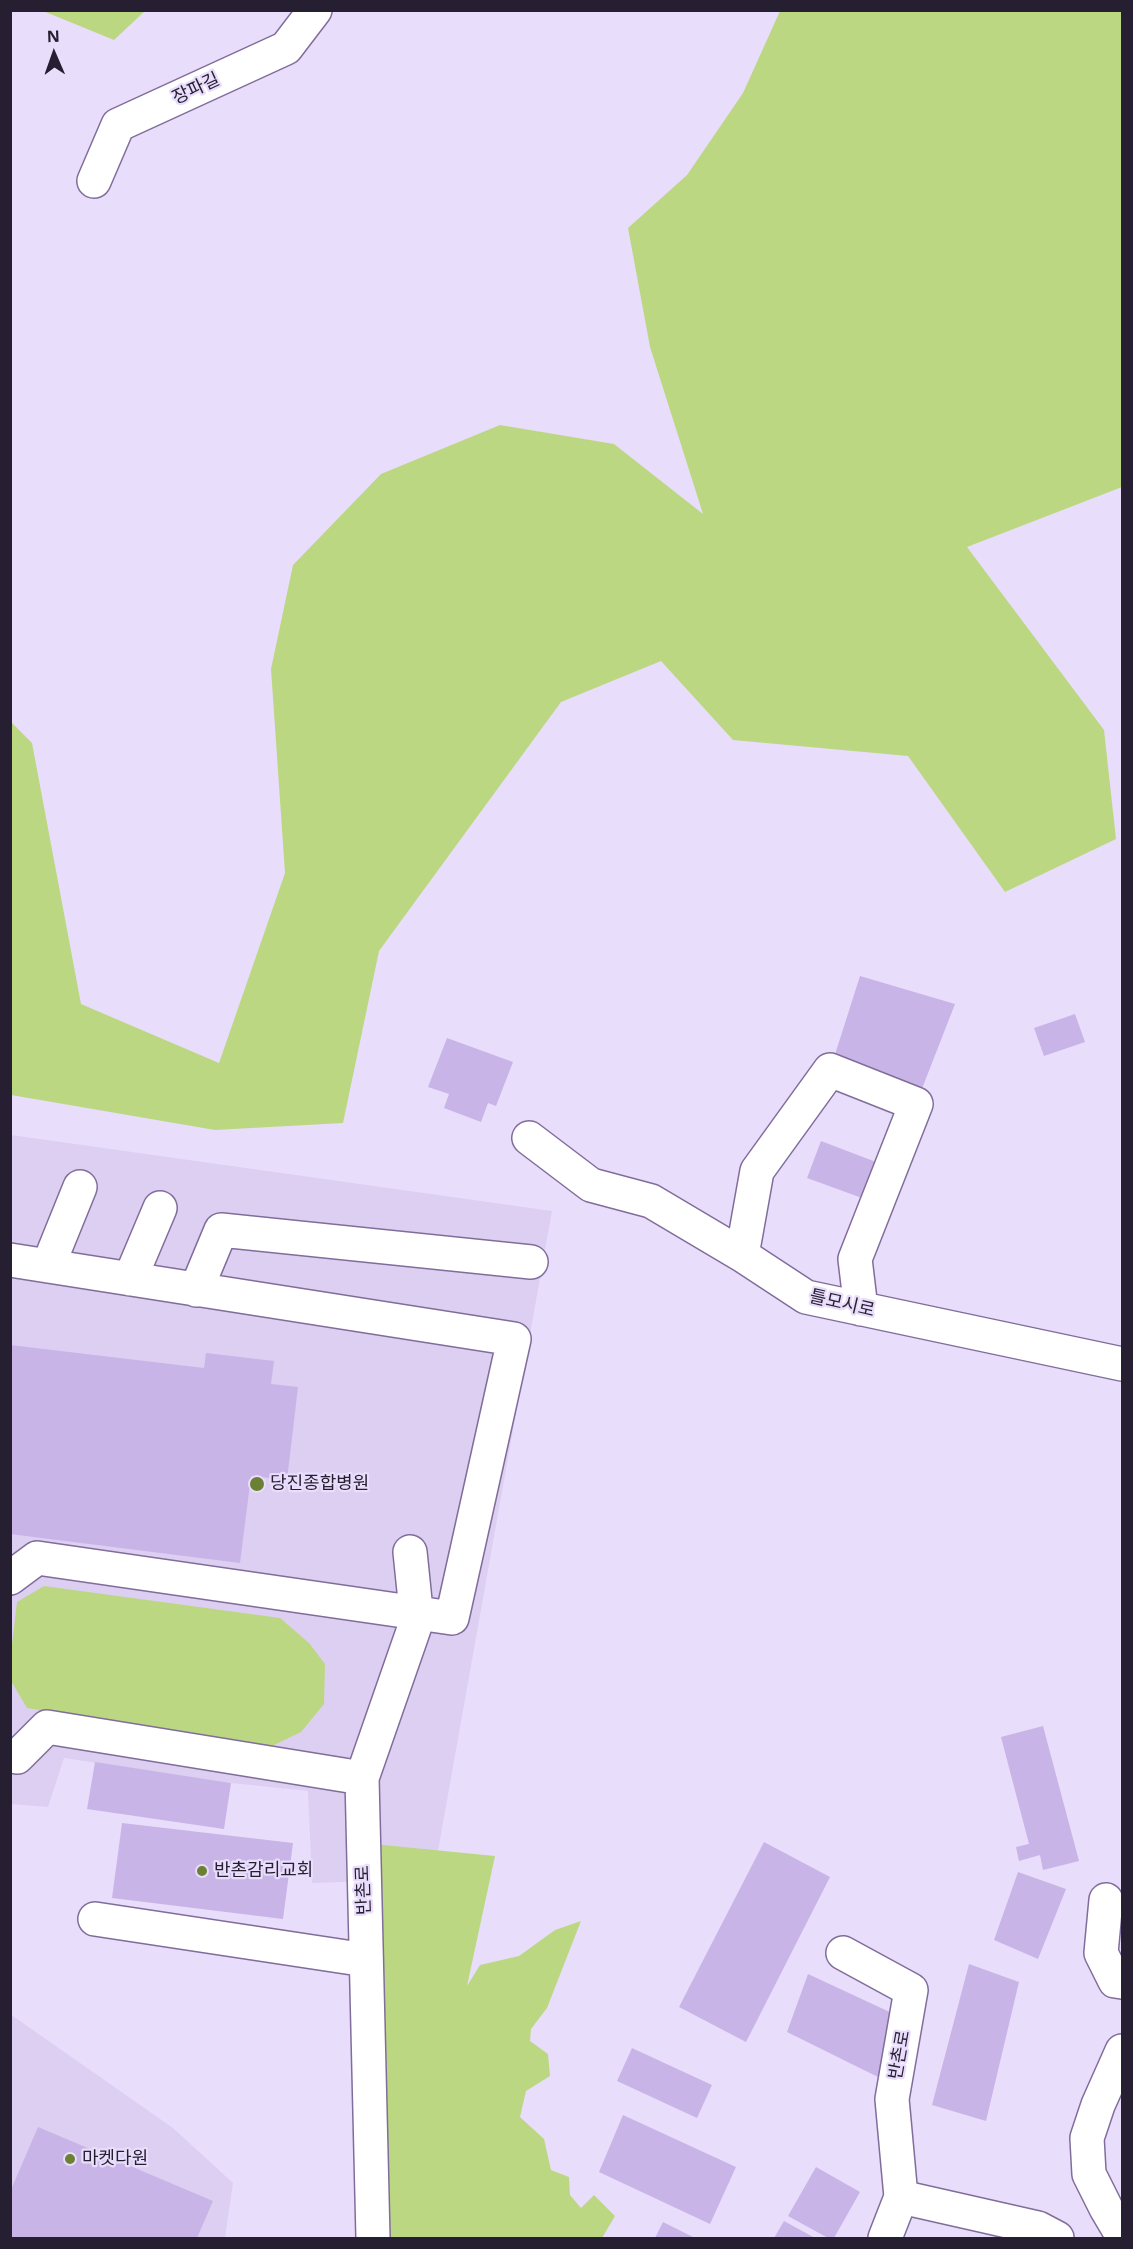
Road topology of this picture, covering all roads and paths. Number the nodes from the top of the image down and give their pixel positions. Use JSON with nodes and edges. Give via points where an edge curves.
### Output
{"nodes":[{"id":1,"x":315,"y":10,"type":"edge"},
{"id":2,"x":94,"y":181,"type":"dead end"},
{"id":3,"x":529,"y":1138,"type":"dead end"},
{"id":4,"x":80,"y":1187,"type":"dead end"},
{"id":5,"x":160,"y":1208,"type":"dead end"},
{"id":6,"x":742,"y":1255,"type":"junction"},
{"id":7,"x":10,"y":1260,"type":"edge"},
{"id":8,"x":531,"y":1262,"type":"dead end"},
{"id":9,"x":48,"y":1266,"type":"junction"},
{"id":10,"x":130,"y":1279,"type":"junction"},
{"id":11,"x":196,"y":1290,"type":"junction"},
{"id":12,"x":861,"y":1309,"type":"junction"},
{"id":13,"x":1122,"y":1364,"type":"edge"},
{"id":14,"x":410,"y":1552,"type":"dead end"},
{"id":15,"x":10,"y":1578,"type":"edge"},
{"id":16,"x":417,"y":1613,"type":"junction"},
{"id":17,"x":10,"y":1756,"type":"edge"},
{"id":18,"x":362,"y":1778,"type":"junction"},
{"id":19,"x":1106,"y":1900,"type":"dead end"},
{"id":20,"x":95,"y":1919,"type":"dead end"},
{"id":21,"x":843,"y":1953,"type":"dead end"},
{"id":22,"x":366,"y":1960,"type":"junction"},
{"id":23,"x":1122,"y":1982,"type":"edge"},
{"id":24,"x":1122,"y":2051,"type":"edge"},
{"id":25,"x":901,"y":2197,"type":"junction"},
{"id":26,"x":1122,"y":2235,"type":"edge"},
{"id":27,"x":373,"y":2238,"type":"edge"},
{"id":28,"x":885,"y":2238,"type":"edge"},
{"id":29,"x":1057,"y":2238,"type":"edge"}],
"edges":[{"from":1,"to":2,"type":"street","name":"장파길","via":[[286,48],[118,126]]},
{"from":3,"to":6,"type":"street","name":"틀모시로","via":[[591,1185],[651,1201]]},
{"from":4,"to":9,"type":"street"},
{"from":5,"to":10,"type":"street"},
{"from":6,"to":12,"type":"street","name":"틀모시로","via":[[806,1297]]},
{"from":6,"to":12,"type":"street","via":[[757,1171],[830,1070],[916,1104],[855,1258]]},
{"from":7,"to":9,"type":"street"},
{"from":8,"to":11,"type":"street","via":[[221,1230]]},
{"from":9,"to":10,"type":"street"},
{"from":10,"to":11,"type":"street"},
{"from":11,"to":16,"type":"street","via":[[514,1340],[452,1618]]},
{"from":12,"to":13,"type":"street","name":"틀모시로"},
{"from":14,"to":16,"type":"street","name":"반촌로"},
{"from":15,"to":16,"type":"street","via":[[37,1558]]},
{"from":16,"to":18,"type":"street","name":"반촌로"},
{"from":17,"to":18,"type":"street","via":[[17,1756],[47,1727]]},
{"from":18,"to":22,"type":"street","name":"반촌로"},
{"from":19,"to":23,"type":"street","via":[[1101,1953],[1115,1981]]},
{"from":20,"to":22,"type":"street"},
{"from":21,"to":25,"type":"street","name":"반촌로","via":[[911,1990],[892,2099]]},
{"from":22,"to":27,"type":"street","name":"반촌로"},
{"from":24,"to":26,"type":"street","via":[[1087,2138],[1089,2174]]},
{"from":25,"to":28,"type":"street","name":"반촌로"},
{"from":25,"to":29,"type":"street","via":[[1038,2228]]}]}
